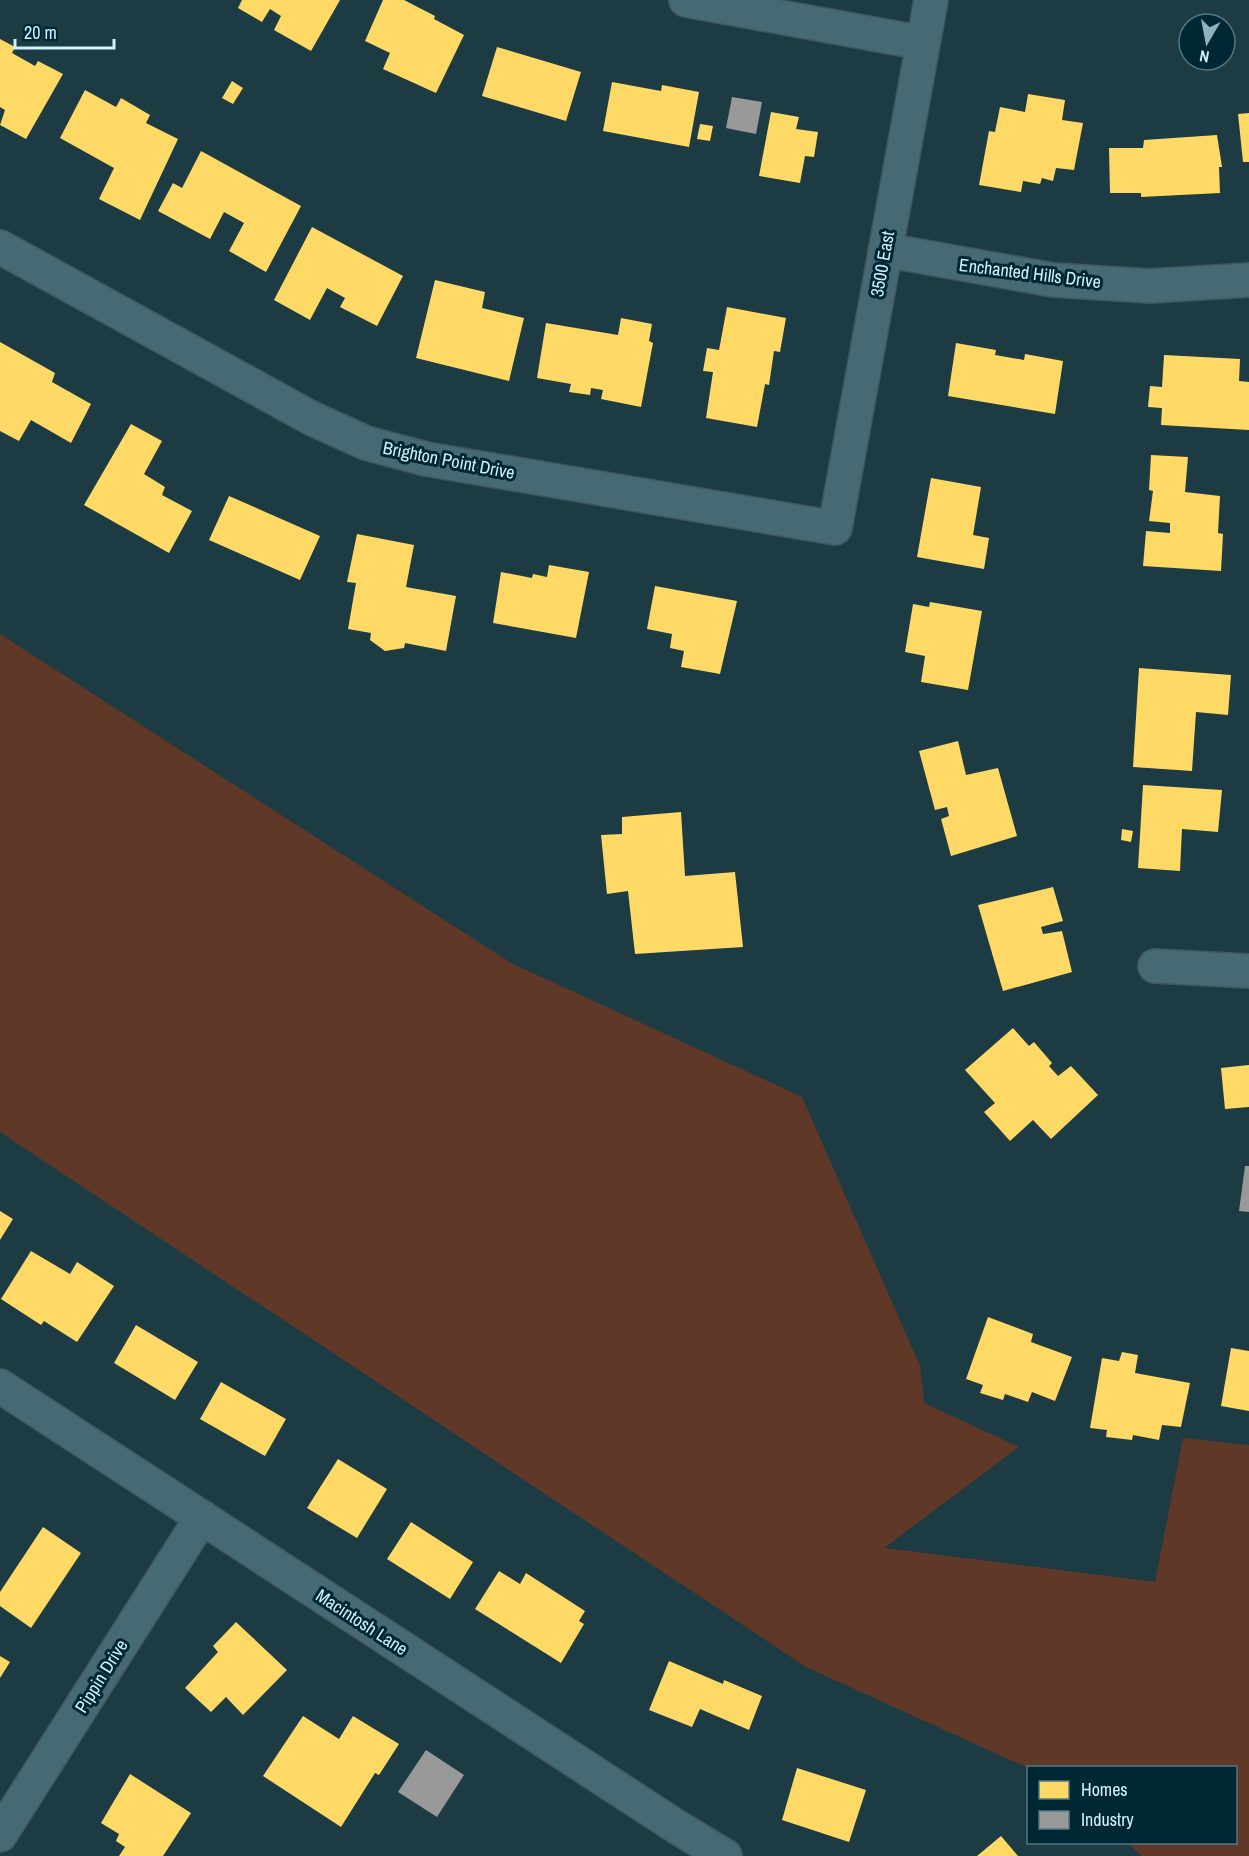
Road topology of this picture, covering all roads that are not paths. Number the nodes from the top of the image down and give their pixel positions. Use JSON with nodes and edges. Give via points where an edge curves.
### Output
{"nodes":[{"id":1,"x":686,"y":0,"type":"edge"},
{"id":2,"x":931,"y":0,"type":"edge"},
{"id":3,"x":923,"y":43,"type":"junction"},
{"id":4,"x":0,"y":246,"type":"edge"},
{"id":5,"x":885,"y":250,"type":"junction"},
{"id":6,"x":1249,"y":280,"type":"edge"},
{"id":7,"x":835,"y":528,"type":"joint"},
{"id":8,"x":1155,"y":966,"type":"dead end"},
{"id":9,"x":1249,"y":971,"type":"edge"},
{"id":10,"x":0,"y":1386,"type":"edge"},
{"id":11,"x":202,"y":1517,"type":"junction"},
{"id":12,"x":0,"y":1835,"type":"edge"},
{"id":13,"x":725,"y":1856,"type":"edge"}],
"edges":[{"from":1,"to":3,"type":"street"},
{"from":2,"to":3,"type":"street","name":"3500 East"},
{"from":3,"to":5,"type":"street","name":"3500 East"},
{"from":4,"to":7,"type":"street","name":"Brighton Point Drive","via":[[266,394],[366,443],[426,459]]},
{"from":5,"to":6,"type":"street","name":"Enchanted Hills Drive","via":[[1053,280],[1150,286]]},
{"from":5,"to":7,"type":"street","name":"3500 East"},
{"from":8,"to":9,"type":"street"},
{"from":10,"to":11,"type":"street","name":"Macintosh Lane"},
{"from":11,"to":12,"type":"street","name":"Pippin Drive"},
{"from":11,"to":13,"type":"street","name":"Macintosh Lane"}]}
